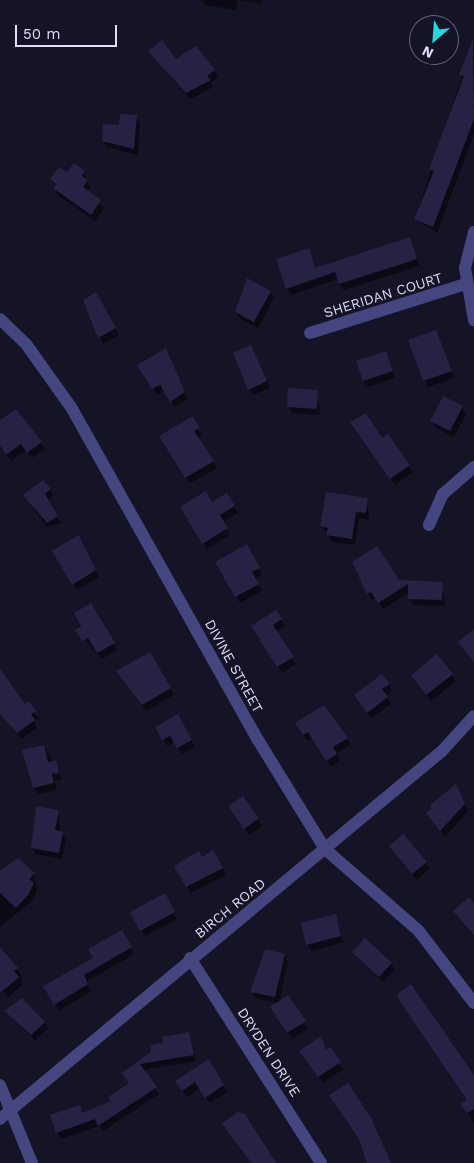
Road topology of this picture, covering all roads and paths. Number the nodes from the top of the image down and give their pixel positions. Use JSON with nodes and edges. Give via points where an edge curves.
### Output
{"nodes":[{"id":1,"x":474,"y":232,"type":"edge"},
{"id":2,"x":465,"y":284,"type":"junction"},
{"id":3,"x":0,"y":319,"type":"edge"},
{"id":4,"x":474,"y":320,"type":"edge"},
{"id":5,"x":310,"y":333,"type":"dead end"},
{"id":6,"x":474,"y":467,"type":"edge"},
{"id":7,"x":428,"y":526,"type":"dead end"},
{"id":8,"x":474,"y":716,"type":"edge"},
{"id":9,"x":326,"y":849,"type":"junction"},
{"id":10,"x":190,"y":958,"type":"junction"},
{"id":11,"x":474,"y":1003,"type":"edge"},
{"id":12,"x":0,"y":1085,"type":"edge"},
{"id":13,"x":10,"y":1110,"type":"junction"},
{"id":14,"x":0,"y":1119,"type":"edge"},
{"id":15,"x":32,"y":1163,"type":"edge"},
{"id":16,"x":321,"y":1163,"type":"edge"}],
"edges":[{"from":1,"to":2,"type":"street"},
{"from":2,"to":4,"type":"street"},
{"from":2,"to":5,"type":"street","name":"SHERIDAN COURT"},
{"from":3,"to":9,"type":"street","name":"DIVINE STREET","via":[[45,367],[71,407],[258,740]]},
{"from":6,"to":7,"type":"street","via":[[443,494]]},
{"from":8,"to":9,"type":"street","name":"BIRCH ROAD","via":[[442,751]]},
{"from":9,"to":10,"type":"street","name":"BIRCH ROAD"},
{"from":9,"to":11,"type":"street","name":"DIVINE STREET","via":[[424,935]]},
{"from":10,"to":13,"type":"street","name":"BIRCH ROAD"},
{"from":10,"to":16,"type":"street","name":"DRYDEN DRIVE"},
{"from":12,"to":13,"type":"street"},
{"from":13,"to":14,"type":"street","name":"BIRCH ROAD"},
{"from":13,"to":15,"type":"street"}]}
